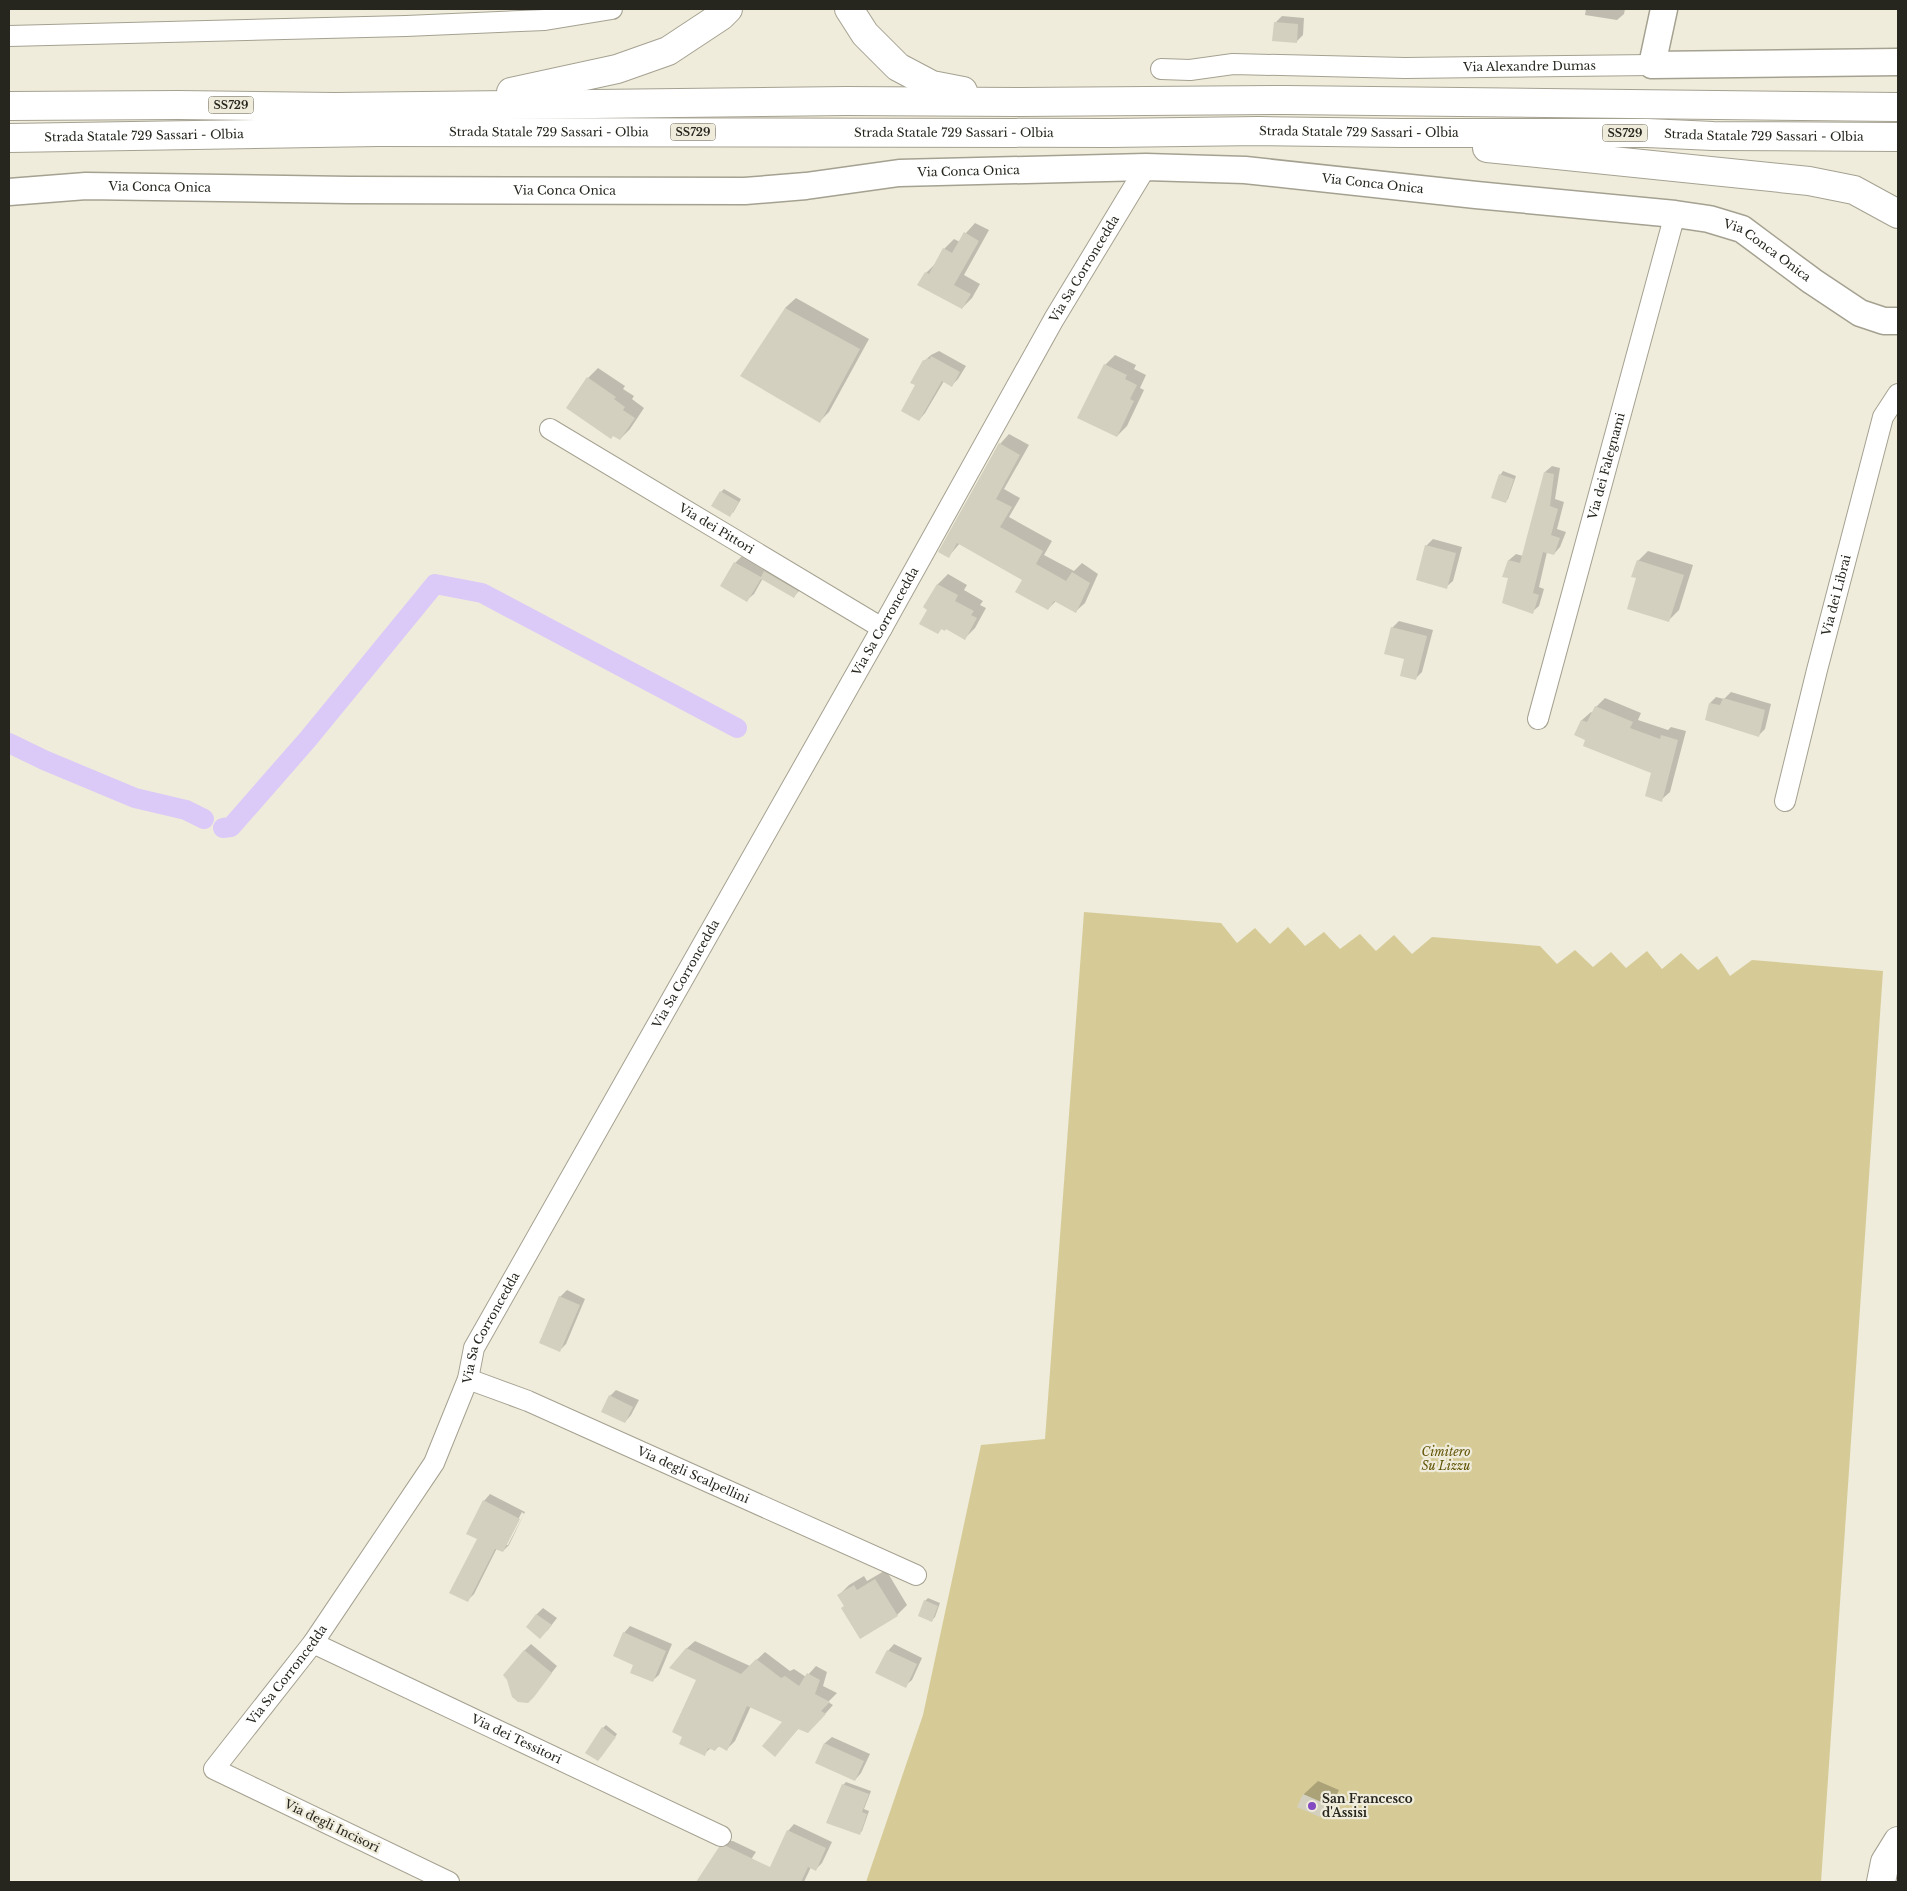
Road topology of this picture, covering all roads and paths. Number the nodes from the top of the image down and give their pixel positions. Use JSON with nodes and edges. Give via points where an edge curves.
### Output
{"nodes":[{"id":1,"x":612,"y":9,"type":"edge"},
{"id":2,"x":728,"y":9,"type":"edge"},
{"id":3,"x":849,"y":9,"type":"edge"},
{"id":4,"x":1664,"y":9,"type":"edge"},
{"id":5,"x":9,"y":36,"type":"edge"},
{"id":6,"x":1898,"y":62,"type":"edge"},
{"id":7,"x":1652,"y":65,"type":"junction"},
{"id":8,"x":1161,"y":69,"type":"dead end"},
{"id":9,"x":1021,"y":102,"type":"junction"},
{"id":10,"x":453,"y":105,"type":"junction"},
{"id":11,"x":9,"y":106,"type":"edge"},
{"id":12,"x":1898,"y":107,"type":"edge"},
{"id":13,"x":1352,"y":132,"type":"junction"},
{"id":14,"x":1898,"y":137,"type":"edge"},
{"id":15,"x":18,"y":139,"type":"edge"},
{"id":16,"x":1146,"y":167,"type":"junction"},
{"id":17,"x":9,"y":192,"type":"edge"},
{"id":18,"x":1675,"y":214,"type":"junction"},
{"id":19,"x":1898,"y":214,"type":"edge"},
{"id":20,"x":1898,"y":321,"type":"edge"},
{"id":21,"x":1898,"y":394,"type":"edge"},
{"id":22,"x":550,"y":429,"type":"dead end"},
{"id":23,"x":882,"y":628,"type":"junction"},
{"id":24,"x":1538,"y":719,"type":"dead end"},
{"id":25,"x":1785,"y":801,"type":"dead end"},
{"id":26,"x":468,"y":1379,"type":"junction"},
{"id":27,"x":916,"y":1575,"type":"dead end"},
{"id":28,"x":313,"y":1643,"type":"junction"},
{"id":29,"x":214,"y":1769,"type":"joint"},
{"id":30,"x":721,"y":1836,"type":"dead end"},
{"id":31,"x":1898,"y":1841,"type":"edge"},
{"id":32,"x":450,"y":1882,"type":"edge"},
{"id":33,"x":1881,"y":1882,"type":"edge"}],
"edges":[{"from":1,"to":5,"type":"street","via":[[535,21]]},
{"from":2,"to":10,"type":"main road","via":[[668,51],[617,69]]},
{"from":3,"to":9,"type":"main road","via":[[865,34],[898,66],[932,85]]},
{"from":4,"to":7,"type":"street"},
{"from":6,"to":7,"type":"street","name":"Via Alexandre Dumas"},
{"from":7,"to":8,"type":"street","name":"Via Alexandre Dumas","via":[[1414,68],[1233,64],[1190,70]]},
{"from":9,"to":10,"type":"main road","number":"SS729"},
{"from":9,"to":12,"type":"main road","number":"SS729","via":[[1286,100]]},
{"from":10,"to":11,"type":"main road","number":"SS729"},
{"from":13,"to":14,"type":"main road","name":"Strada Statale 729 Sassari - Olbia","number":"SS729"},
{"from":13,"to":15,"type":"main road","name":"Strada Statale 729 Sassari - Olbia","number":"SS729","via":[[368,132]]},
{"from":13,"to":19,"type":"main road","via":[[1809,181],[1854,190]]},
{"from":16,"to":17,"type":"street","name":"Via Conca Onica","via":[[899,173],[745,191],[86,186]]},
{"from":16,"to":18,"type":"street","name":"Via Conca Onica","via":[[1245,170]]},
{"from":16,"to":23,"type":"street","name":"Via Sa Corroncedda","via":[[1054,319]]},
{"from":18,"to":20,"type":"street","name":"Via Conca Onica","via":[[1709,219],[1742,229],[1860,313],[1884,321]]},
{"from":18,"to":24,"type":"street","name":"Via dei Falegnami"},
{"from":21,"to":25,"type":"street","name":"Via dei Librai","via":[[1883,417]]},
{"from":22,"to":23,"type":"street","name":"Via dei Pittori"},
{"from":23,"to":26,"type":"street","name":"Via Sa Corroncedda","via":[[474,1348]]},
{"from":26,"to":27,"type":"street","name":"Via degli Scalpellini","via":[[528,1401]]},
{"from":26,"to":28,"type":"street","name":"Via Sa Corroncedda","via":[[434,1464]]},
{"from":28,"to":29,"type":"street","name":"Via Sa Corroncedda"},
{"from":28,"to":30,"type":"street","name":"Via dei Tessitori"},
{"from":29,"to":32,"type":"street","name":"Via degli Incisori"},
{"from":31,"to":33,"type":"main road","via":[[1884,1862]]}]}
